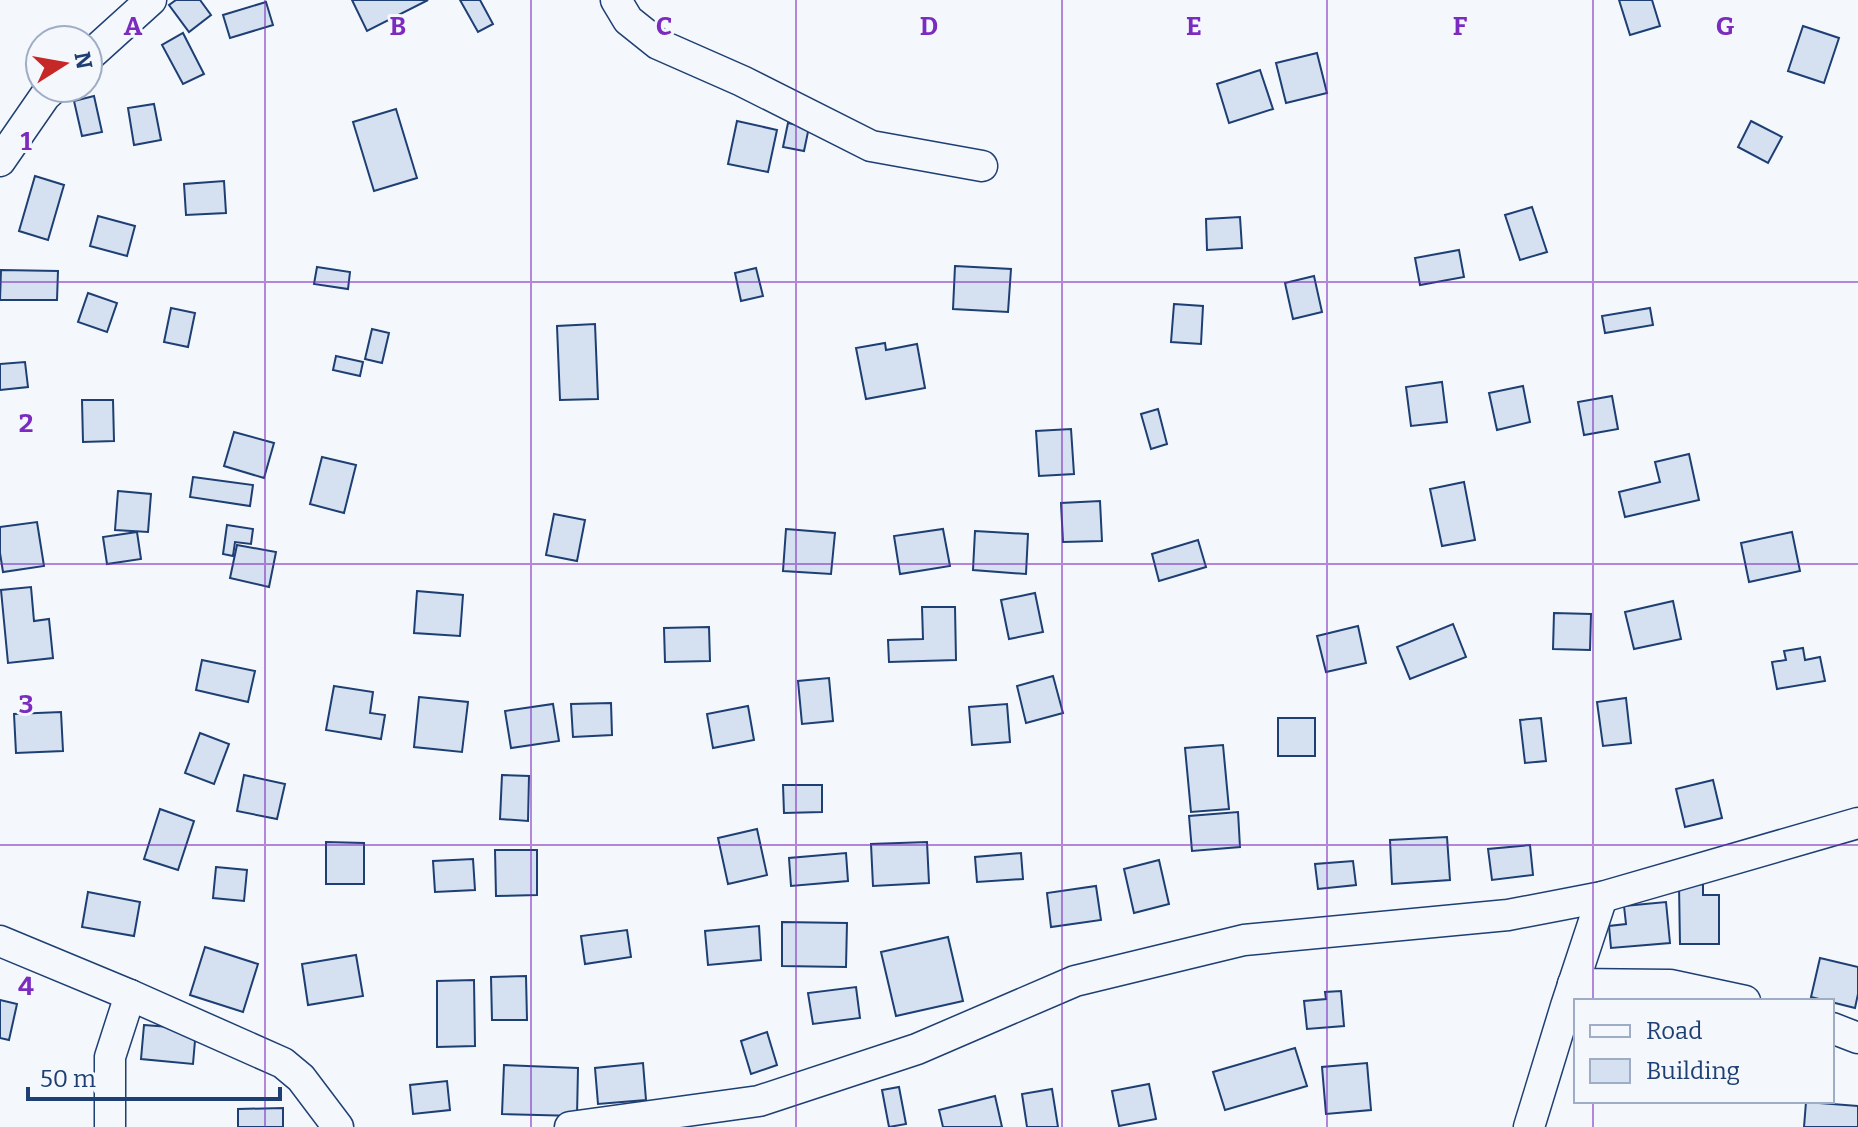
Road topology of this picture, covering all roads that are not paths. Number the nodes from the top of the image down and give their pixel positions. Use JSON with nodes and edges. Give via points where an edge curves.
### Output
{"nodes":[{"id":1,"x":151,"y":0,"type":"edge"},
{"id":2,"x":616,"y":0,"type":"edge"},
{"id":3,"x":104,"y":43,"type":"edge"},
{"id":4,"x":39,"y":104,"type":"edge"},
{"id":5,"x":0,"y":161,"type":"edge"},
{"id":6,"x":982,"y":166,"type":"dead end"},
{"id":7,"x":1858,"y":823,"type":"edge"},
{"id":8,"x":1602,"y":897,"type":"junction"},
{"id":9,"x":0,"y":941,"type":"edge"},
{"id":10,"x":1573,"y":984,"type":"junction"},
{"id":11,"x":130,"y":995,"type":"junction"},
{"id":12,"x":1736,"y":999,"type":"edge"},
{"id":13,"x":1834,"y":1029,"type":"edge"},
{"id":14,"x":1858,"y":1038,"type":"edge"},
{"id":15,"x":110,"y":1127,"type":"edge"},
{"id":16,"x":338,"y":1127,"type":"edge"},
{"id":17,"x":570,"y":1127,"type":"edge"},
{"id":18,"x":1529,"y":1127,"type":"edge"}],
"edges":[{"from":1,"to":3,"type":"street"},
{"from":2,"to":6,"type":"street","via":[[628,20],[658,44],[871,146]]},
{"from":4,"to":5,"type":"street"},
{"from":7,"to":8,"type":"street"},
{"from":8,"to":10,"type":"street"},
{"from":8,"to":17,"type":"street","via":[[1508,915],[1244,940],[1075,981],[917,1049],[759,1101]]},
{"from":9,"to":11,"type":"street"},
{"from":10,"to":12,"type":"street","via":[[1670,985]]},
{"from":10,"to":18,"type":"street"},
{"from":11,"to":15,"type":"street","via":[[110,1057]]},
{"from":11,"to":16,"type":"street","via":[[283,1063]]},
{"from":13,"to":14,"type":"street"}]}
